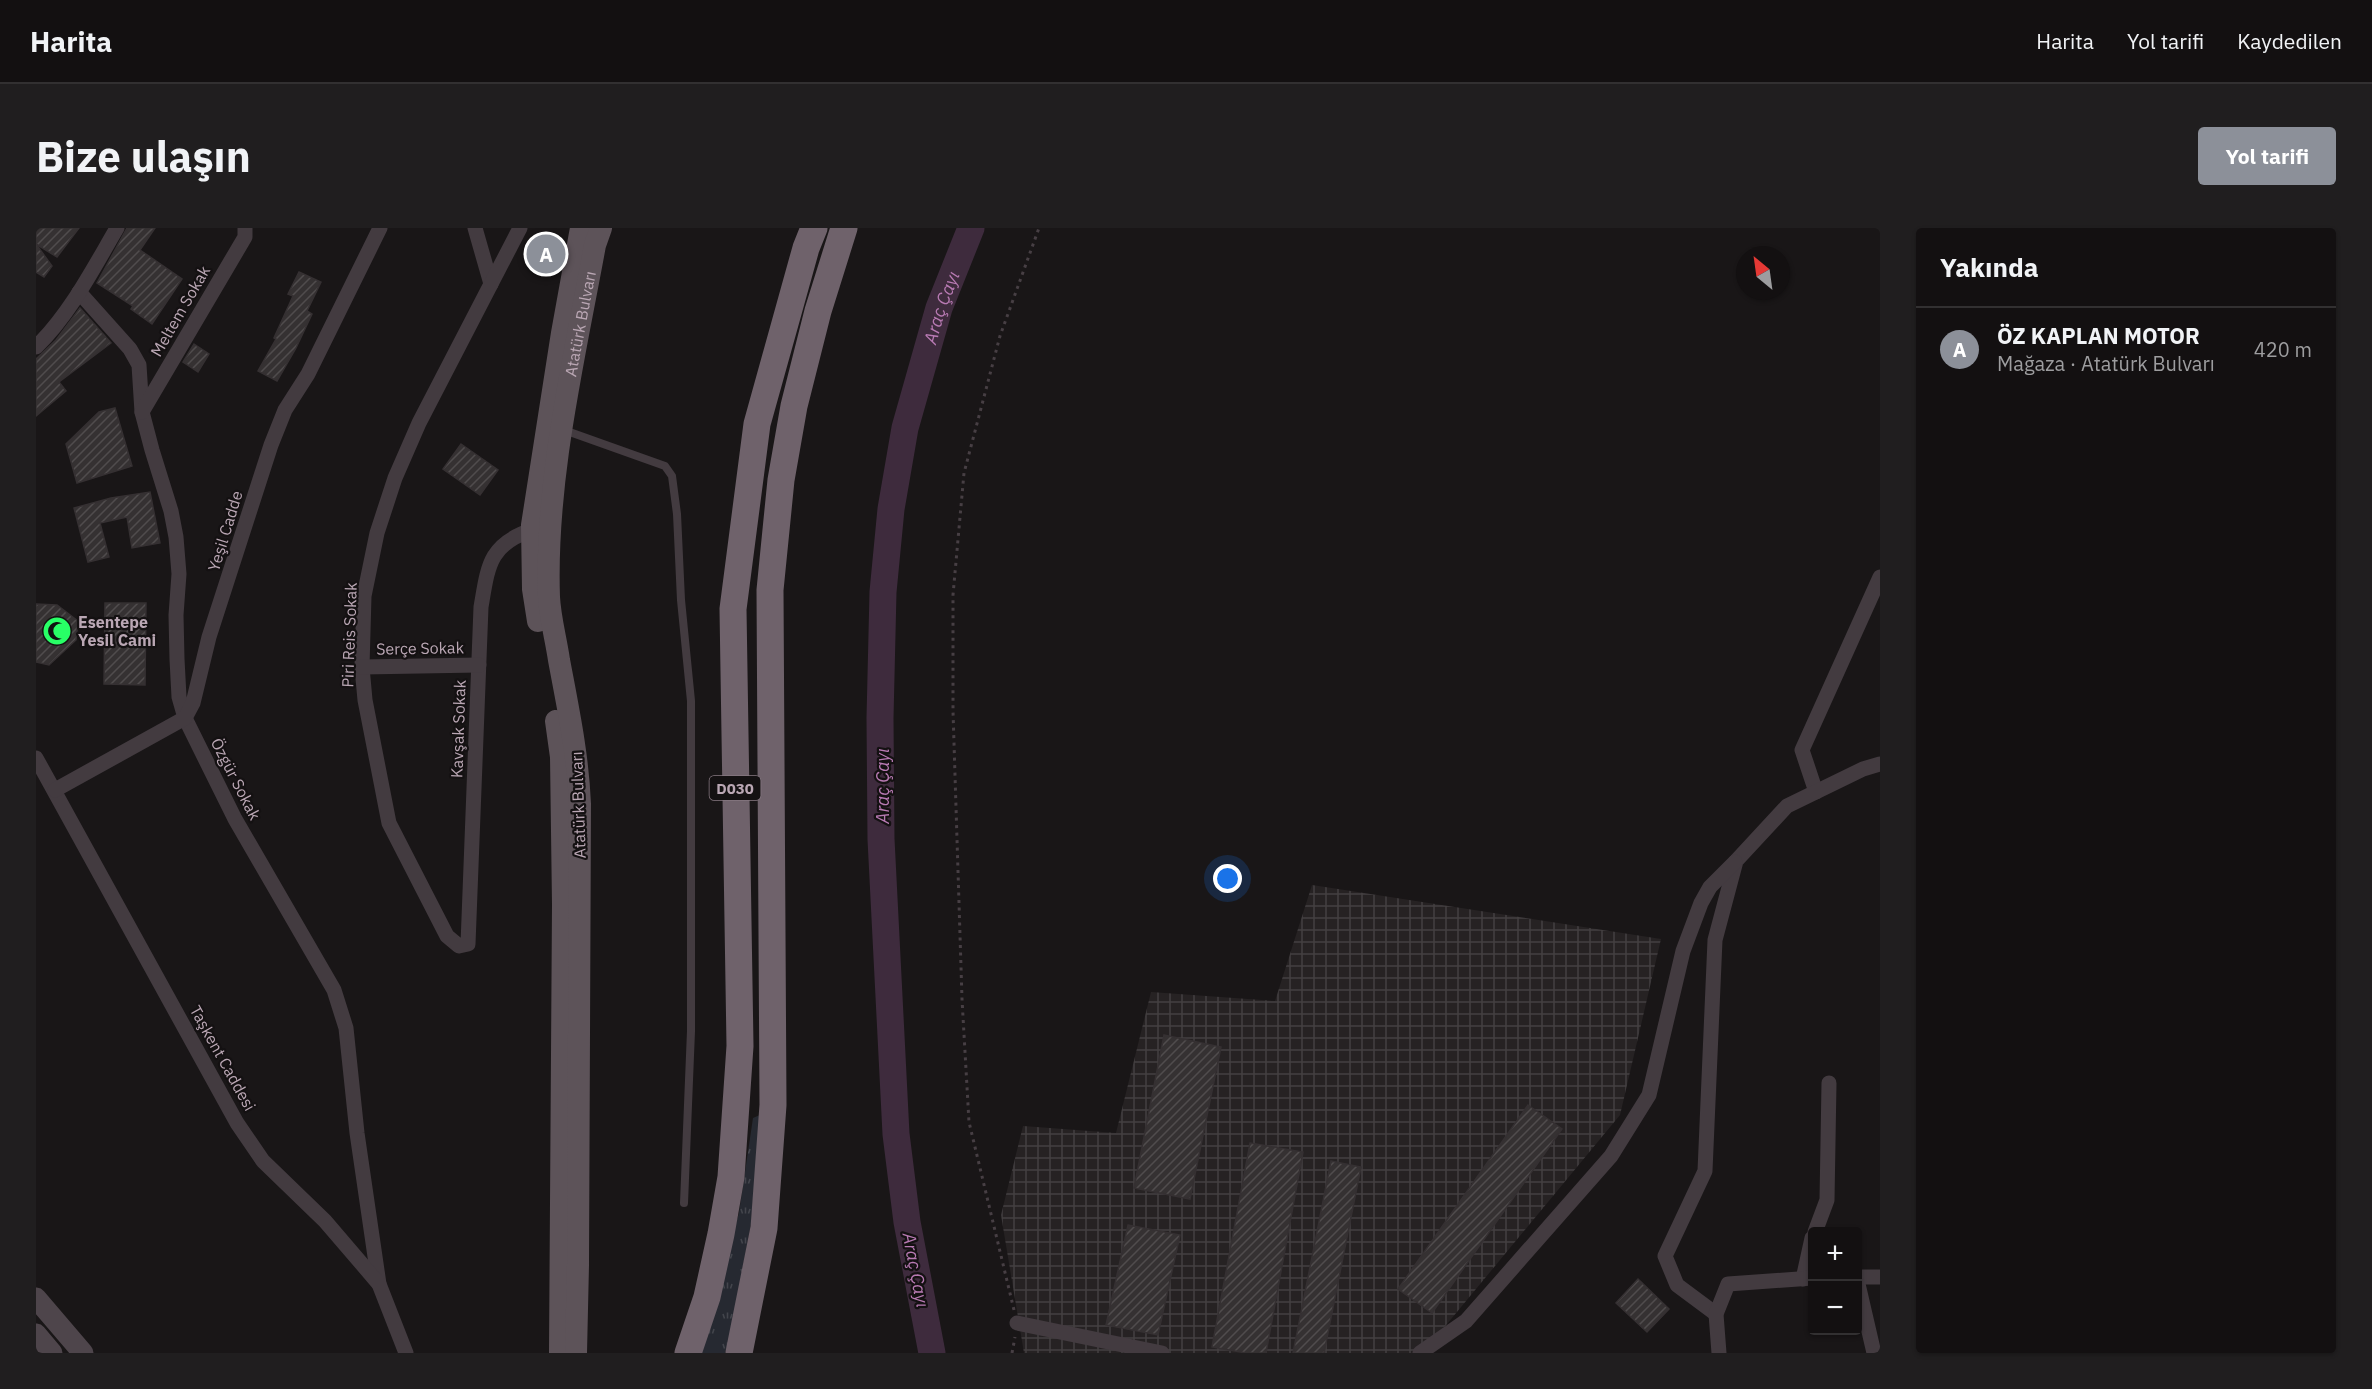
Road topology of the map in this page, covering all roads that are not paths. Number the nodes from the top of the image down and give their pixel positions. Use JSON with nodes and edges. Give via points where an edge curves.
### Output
{"nodes":[{"id":1,"x":117,"y":228,"type":"edge"},
{"id":2,"x":245,"y":228,"type":"edge"},
{"id":3,"x":380,"y":228,"type":"edge"},
{"id":4,"x":475,"y":228,"type":"edge"},
{"id":5,"x":520,"y":228,"type":"edge"},
{"id":6,"x":581,"y":228,"type":"edge"},
{"id":7,"x":601,"y":228,"type":"edge"},
{"id":8,"x":814,"y":228,"type":"edge"},
{"id":9,"x":844,"y":228,"type":"edge"},
{"id":10,"x":491,"y":284,"type":"junction"},
{"id":11,"x":79,"y":292,"type":"junction"},
{"id":12,"x":36,"y":347,"type":"edge"},
{"id":13,"x":142,"y":412,"type":"junction"},
{"id":14,"x":563,"y":430,"type":"junction"},
{"id":15,"x":532,"y":530,"type":"junction"},
{"id":16,"x":1880,"y":577,"type":"edge"},
{"id":17,"x":478,"y":665,"type":"junction"},
{"id":18,"x":362,"y":667,"type":"junction"},
{"id":19,"x":185,"y":718,"type":"junction"},
{"id":20,"x":36,"y":758,"type":"edge"},
{"id":21,"x":1880,"y":764,"type":"edge"},
{"id":22,"x":55,"y":790,"type":"junction"},
{"id":23,"x":1816,"y":792,"type":"junction"},
{"id":24,"x":1736,"y":861,"type":"junction"},
{"id":25,"x":459,"y":946,"type":"joint"},
{"id":26,"x":1829,"y":1083,"type":"dead end"},
{"id":27,"x":684,"y":1203,"type":"dead end"},
{"id":28,"x":1817,"y":1227,"type":"edge"},
{"id":29,"x":1862,"y":1277,"type":"edge"},
{"id":30,"x":1880,"y":1277,"type":"edge"},
{"id":31,"x":1808,"y":1279,"type":"edge"},
{"id":32,"x":379,"y":1284,"type":"junction"},
{"id":33,"x":36,"y":1298,"type":"edge"},
{"id":34,"x":1862,"y":1304,"type":"edge"},
{"id":35,"x":1716,"y":1314,"type":"junction"},
{"id":36,"x":1017,"y":1323,"type":"road end"},
{"id":37,"x":36,"y":1334,"type":"edge"},
{"id":38,"x":52,"y":1353,"type":"edge"},
{"id":39,"x":83,"y":1353,"type":"edge"},
{"id":40,"x":406,"y":1353,"type":"edge"},
{"id":41,"x":560,"y":1353,"type":"edge"},
{"id":42,"x":576,"y":1353,"type":"edge"},
{"id":43,"x":688,"y":1353,"type":"edge"},
{"id":44,"x":739,"y":1353,"type":"edge"},
{"id":45,"x":1162,"y":1353,"type":"edge"},
{"id":46,"x":1420,"y":1353,"type":"edge"},
{"id":47,"x":1719,"y":1353,"type":"edge"},
{"id":48,"x":1874,"y":1353,"type":"edge"}],
"edges":[{"from":1,"to":11,"type":"street"},
{"from":2,"to":13,"type":"street","name":"Meltem Sokak","via":[[244,237]]},
{"from":3,"to":19,"type":"street","name":"Yeşil Cadde","via":[[308,374],[285,410],[271,445],[193,703]]},
{"from":4,"to":10,"type":"street"},
{"from":5,"to":10,"type":"street","name":"Piri Reis Sokak"},
{"from":6,"to":15,"type":"main road","name":"Atatürk Bulvarı"},
{"from":7,"to":14,"type":"main road","name":"Atatürk Bulvarı"},
{"from":8,"to":43,"type":"highway","number":"D030","via":[[757,424],[733,609],[740,1046],[731,1177],[707,1297]]},
{"from":9,"to":44,"type":"highway","number":"D030","via":[[794,406],[781,480],[770,590],[773,1105],[764,1228]]},
{"from":10,"to":18,"type":"street","name":"Piri Reis Sokak","via":[[395,478],[377,533],[364,597]]},
{"from":11,"to":12,"type":"street"},
{"from":11,"to":13,"type":"street","name":"Özgür Sokak","via":[[130,349],[138,364]]},
{"from":13,"to":19,"type":"street","name":"Özgür Sokak","via":[[176,537],[177,659],[179,697]]},
{"from":14,"to":27,"type":"lane","via":[[665,466],[672,476],[691,700],[691,1031]]},
{"from":14,"to":42,"type":"main road","name":"Atatürk Bulvarı","via":[[550,522],[549,589],[576,748],[580,804]]},
{"from":15,"to":17,"type":"street","name":"Kavşak Sokak","via":[[513,536],[497,550],[487,573]]},
{"from":15,"to":41,"type":"main road","name":"Atatürk Bulvarı","via":[[533,589],[561,758]]},
{"from":16,"to":23,"type":"street","via":[[1802,750]]},
{"from":17,"to":18,"type":"street","name":"Serçe Sokak"},
{"from":17,"to":25,"type":"street","name":"Kavşak Sokak","via":[[468,944]]},
{"from":18,"to":25,"type":"street","name":"Piri Reis Sokak","via":[[389,823],[447,936]]},
{"from":19,"to":22,"type":"street"},
{"from":19,"to":32,"type":"street","name":"Özgür Sokak","via":[[235,819],[334,990],[346,1028]]},
{"from":20,"to":22,"type":"street","name":"Taşkent Caddesi"},
{"from":21,"to":23,"type":"street"},
{"from":22,"to":32,"type":"street","name":"Taşkent Caddesi","via":[[252,1146]]},
{"from":23,"to":24,"type":"street","via":[[1787,806]]},
{"from":24,"to":35,"type":"street","via":[[1715,940],[1704,1171],[1665,1256],[1677,1285]]},
{"from":24,"to":46,"type":"street","via":[[1710,887],[1701,903],[1683,951],[1649,1095],[1611,1156],[1466,1321]]},
{"from":26,"to":28,"type":"street","via":[[1827,1200]]},
{"from":29,"to":30,"type":"street"},
{"from":31,"to":35,"type":"street","via":[[1728,1284]]},
{"from":32,"to":40,"type":"street","name":"Taşkent Caddesi"},
{"from":33,"to":39,"type":"main road"},
{"from":34,"to":48,"type":"street"},
{"from":35,"to":47,"type":"street"},
{"from":36,"to":45,"type":"street"},
{"from":37,"to":38,"type":"main road"}]}
